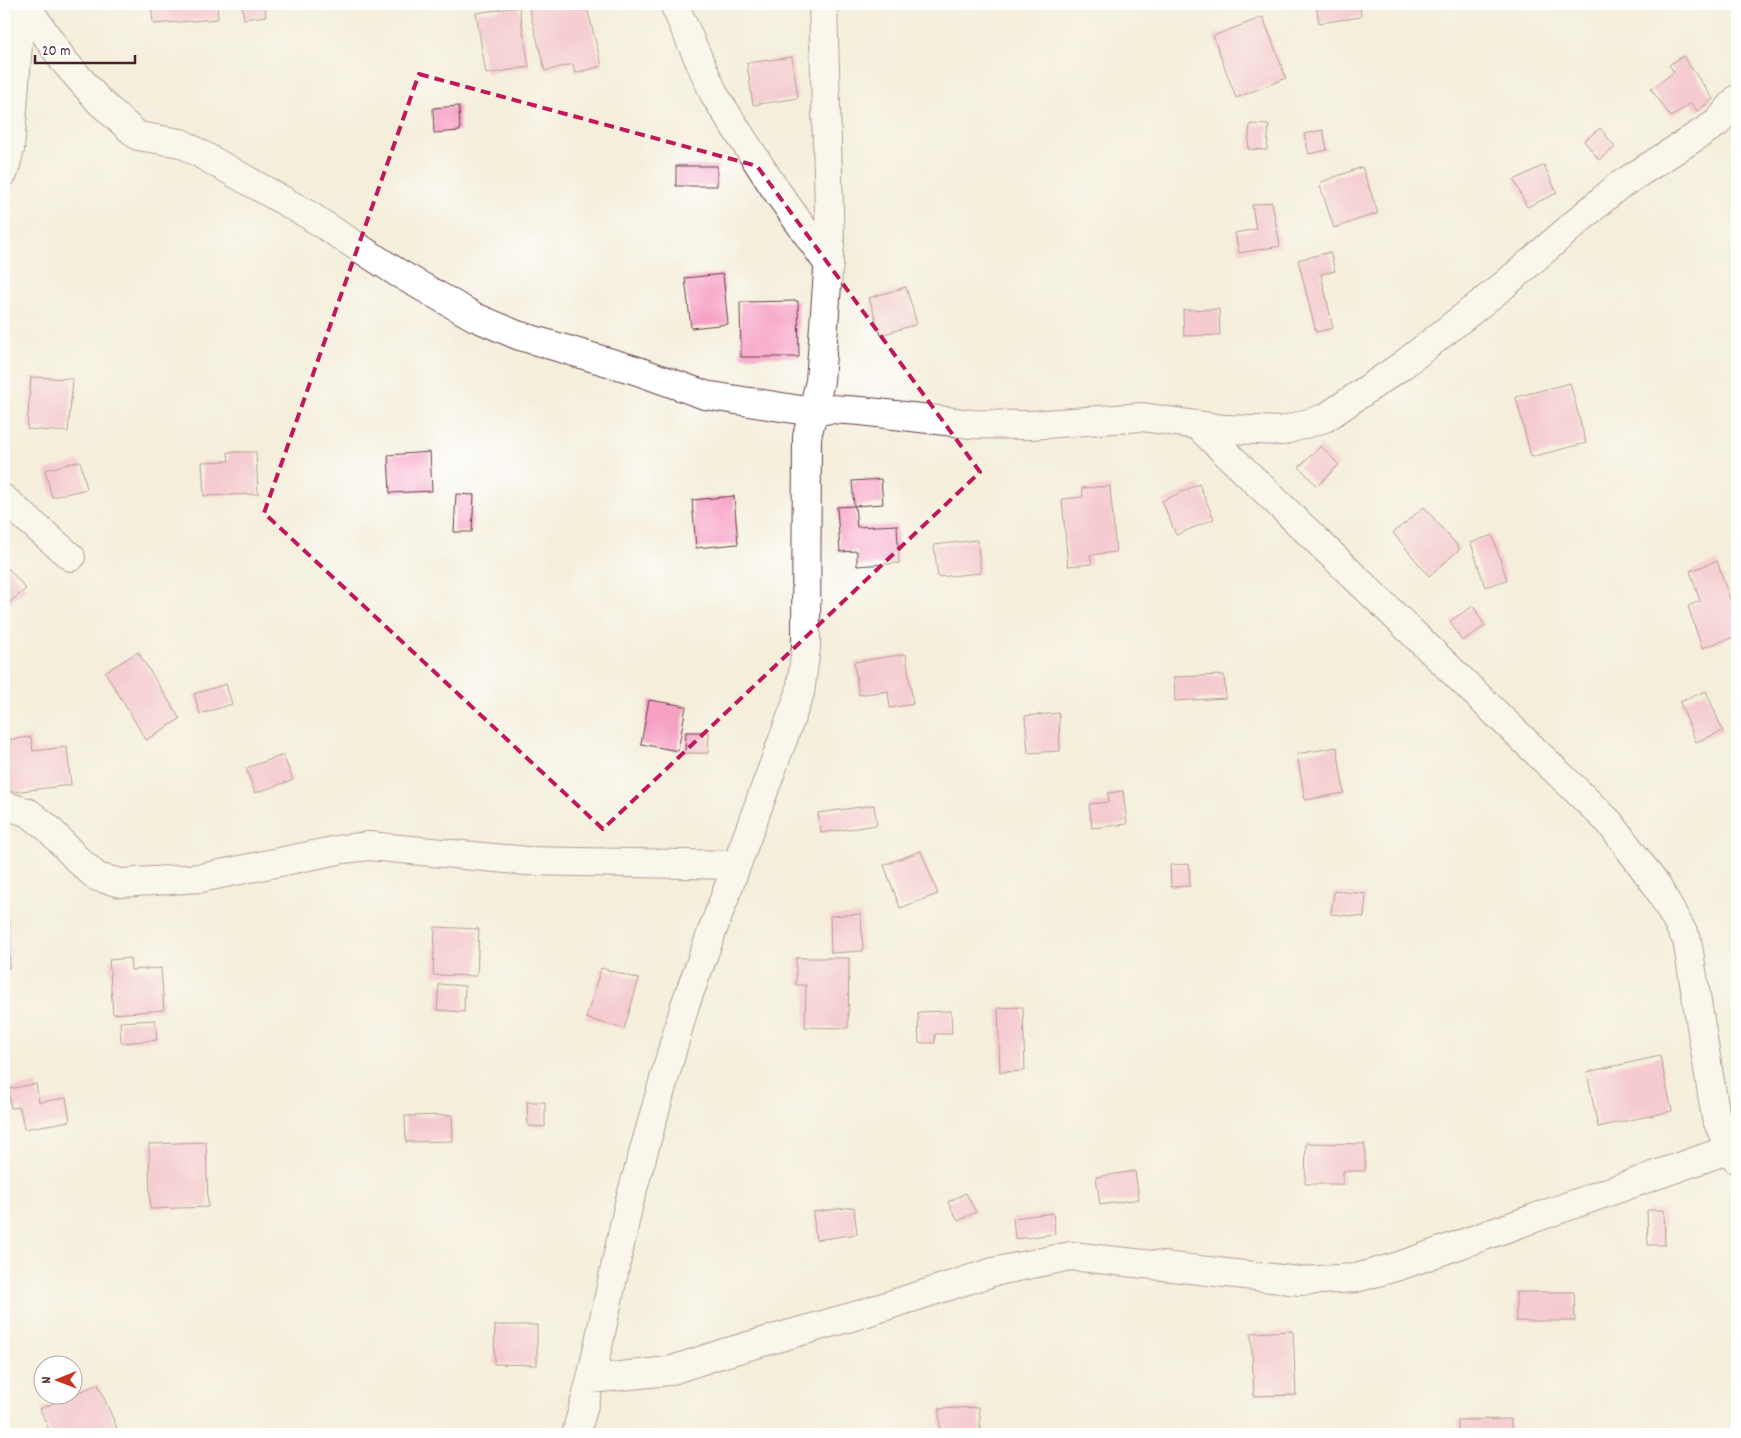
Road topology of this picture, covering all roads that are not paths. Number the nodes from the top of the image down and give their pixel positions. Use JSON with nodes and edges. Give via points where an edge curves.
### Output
{"nodes":[{"id":1,"x":23,"y":4,"type":"edge"},
{"id":2,"x":674,"y":4,"type":"edge"},
{"id":3,"x":823,"y":4,"type":"edge"},
{"id":4,"x":1737,"y":99,"type":"edge"},
{"id":5,"x":4,"y":172,"type":"edge"},
{"id":6,"x":829,"y":264,"type":"junction"},
{"id":7,"x":813,"y":412,"type":"junction"},
{"id":8,"x":1197,"y":425,"type":"junction"},
{"id":9,"x":4,"y":499,"type":"edge"},
{"id":10,"x":71,"y":557,"type":"dead end"},
{"id":11,"x":4,"y":805,"type":"edge"},
{"id":12,"x":736,"y":865,"type":"junction"},
{"id":13,"x":1734,"y":1155,"type":"edge"},
{"id":14,"x":591,"y":1379,"type":"junction"},
{"id":15,"x":576,"y":1434,"type":"edge"}],
"edges":[{"from":1,"to":5,"type":"street","via":[[10,149]]},
{"from":1,"to":7,"type":"street","via":[[62,60],[100,102],[138,136],[181,143],[307,214],[398,273],[475,317],[517,335],[635,370],[705,395]]},
{"from":2,"to":6,"type":"street","via":[[715,96]]},
{"from":3,"to":6,"type":"street"},
{"from":4,"to":8,"type":"street","via":[[1717,123],[1617,188],[1503,286],[1404,364],[1325,418],[1282,431]]},
{"from":6,"to":7,"type":"street","via":[[820,381]]},
{"from":7,"to":8,"type":"street","via":[[831,409],[861,411],[971,424],[1031,425],[1142,418]]},
{"from":7,"to":12,"type":"street","via":[[807,437],[806,648],[800,693]]},
{"from":8,"to":13,"type":"street","via":[[1610,822],[1657,886],[1687,940],[1716,1118]]},
{"from":9,"to":10,"type":"street"},
{"from":11,"to":12,"type":"street","via":[[30,813],[97,877],[121,883],[201,878],[369,846],[526,861]]},
{"from":12,"to":14,"type":"street","via":[[685,1005],[629,1203]]},
{"from":13,"to":14,"type":"street","via":[[1356,1278],[1300,1281],[1071,1256],[993,1272],[669,1371]]},
{"from":14,"to":15,"type":"street"}]}
